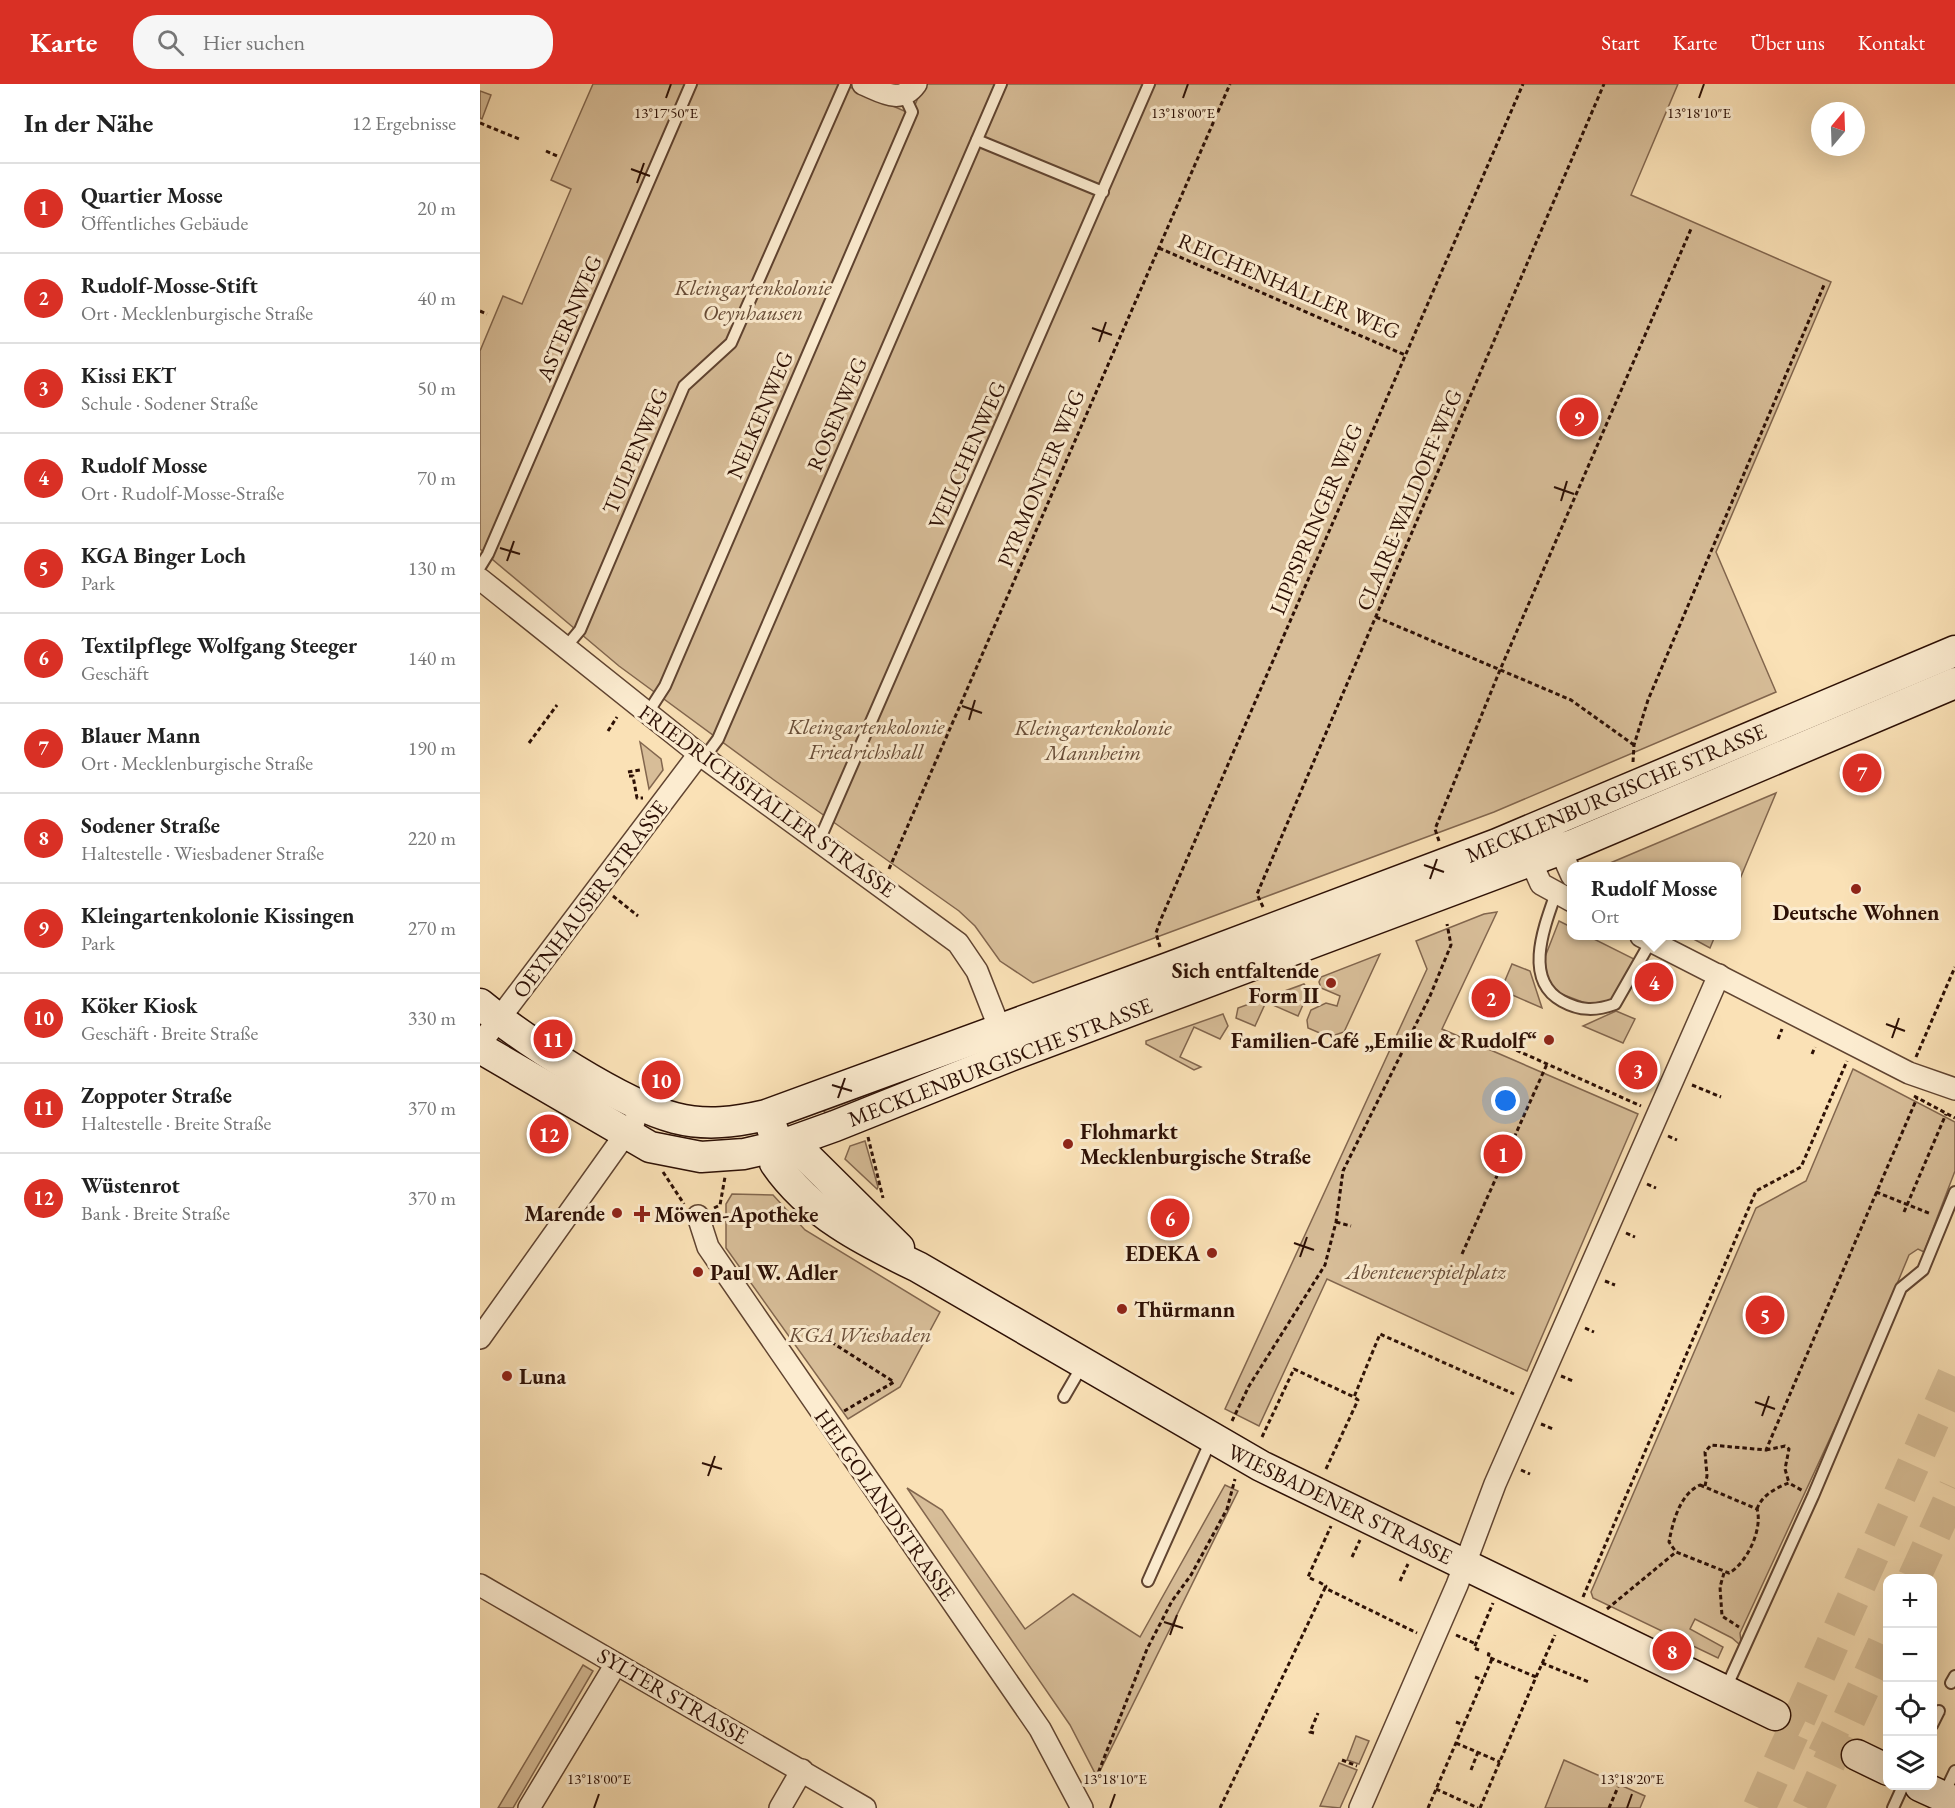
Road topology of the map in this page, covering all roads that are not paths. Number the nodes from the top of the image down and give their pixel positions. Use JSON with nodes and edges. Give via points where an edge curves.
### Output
{"nodes":[{"id":1,"x":691,"y":84,"type":"edge"},
{"id":2,"x":845,"y":84,"type":"edge"},
{"id":3,"x":863,"y":84,"type":"edge"},
{"id":4,"x":1001,"y":84,"type":"edge"},
{"id":5,"x":1149,"y":84,"type":"edge"},
{"id":6,"x":910,"y":90,"type":"edge"},
{"id":7,"x":977,"y":140,"type":"junction"},
{"id":8,"x":1103,"y":192,"type":"junction"},
{"id":9,"x":480,"y":567,"type":"edge"},
{"id":10,"x":480,"y":579,"type":"edge"},
{"id":11,"x":565,"y":648,"type":"junction"},
{"id":12,"x":1955,"y":651,"type":"edge"},
{"id":13,"x":1955,"y":683,"type":"edge"},
{"id":14,"x":647,"y":714,"type":"junction"},
{"id":15,"x":1817,"y":726,"type":"junction"},
{"id":16,"x":701,"y":756,"type":"junction"},
{"id":17,"x":1548,"y":820,"type":"junction"},
{"id":18,"x":819,"y":841,"type":"junction"},
{"id":19,"x":1524,"y":847,"type":"junction"},
{"id":20,"x":1560,"y":849,"type":"junction"},
{"id":21,"x":1567,"y":865,"type":"edge"},
{"id":22,"x":1564,"y":897,"type":"edge"},
{"id":23,"x":1645,"y":940,"type":"edge"},
{"id":24,"x":1650,"y":940,"type":"edge"},
{"id":25,"x":1719,"y":975,"type":"junction"},
{"id":26,"x":489,"y":1012,"type":"edge"},
{"id":27,"x":1006,"y":1043,"type":"junction"},
{"id":28,"x":480,"y":1046,"type":"edge"},
{"id":29,"x":1955,"y":1089,"type":"edge"},
{"id":30,"x":644,"y":1106,"type":"junction"},
{"id":31,"x":766,"y":1115,"type":"junction"},
{"id":32,"x":626,"y":1135,"type":"junction"},
{"id":33,"x":779,"y":1146,"type":"junction"},
{"id":34,"x":1955,"y":1192,"type":"edge"},
{"id":35,"x":698,"y":1216,"type":"dead end"},
{"id":36,"x":482,"y":1332,"type":"edge"},
{"id":37,"x":1083,"y":1364,"type":"junction"},
{"id":38,"x":1064,"y":1397,"type":"dead end"},
{"id":39,"x":1222,"y":1430,"type":"junction"},
{"id":40,"x":1465,"y":1565,"type":"junction"},
{"id":41,"x":1148,"y":1581,"type":"dead end"},
{"id":42,"x":480,"y":1585,"type":"edge"},
{"id":43,"x":616,"y":1664,"type":"junction"},
{"id":44,"x":1725,"y":1691,"type":"junction"},
{"id":45,"x":1939,"y":1712,"type":"dead end"},
{"id":46,"x":1775,"y":1715,"type":"tunnel mouth"},
{"id":47,"x":1937,"y":1716,"type":"edge"},
{"id":48,"x":1857,"y":1755,"type":"tunnel mouth"},
{"id":49,"x":1883,"y":1768,"type":"edge"},
{"id":50,"x":802,"y":1770,"type":"junction"},
{"id":51,"x":1901,"y":1790,"type":"edge"},
{"id":52,"x":1080,"y":1799,"type":"edge"},
{"id":53,"x":529,"y":1808,"type":"edge"},
{"id":54,"x":780,"y":1808,"type":"edge"},
{"id":55,"x":865,"y":1808,"type":"edge"},
{"id":56,"x":1360,"y":1808,"type":"edge"},
{"id":57,"x":1893,"y":1808,"type":"edge"}],
"edges":[{"from":1,"to":9,"type":"lane","name":"ASTERNWEG"},
{"from":2,"to":11,"type":"lane","name":"TULPENWEG","via":[[731,343],[684,386],[580,630]]},
{"from":3,"to":6,"type":"street","via":[[890,96]]},
{"from":4,"to":7,"type":"lane","name":"ROSENWEG"},
{"from":5,"to":8,"type":"lane","name":"VEILCHENWEG"},
{"from":6,"to":14,"type":"lane","name":"NELKENWEG","via":[[912,112],[665,686]]},
{"from":7,"to":8,"type":"lane"},
{"from":7,"to":16,"type":"lane","name":"ROSENWEG","via":[[718,739]]},
{"from":8,"to":18,"type":"lane","name":"VEILCHENWEG"},
{"from":10,"to":11,"type":"street","name":"FRIEDRICHSHALLER STRASSE"},
{"from":11,"to":14,"type":"street","name":"FRIEDRICHSHALLER STRASSE"},
{"from":12,"to":15,"type":"main road","name":"MECKLENBURGISCHE STRASSE"},
{"from":13,"to":15,"type":"main road","name":"MECKLENBURGISCHE STRASSE"},
{"from":14,"to":16,"type":"street","name":"FRIEDRICHSHALLER STRASSE"},
{"from":15,"to":17,"type":"main road","name":"MECKLENBURGISCHE STRASSE","via":[[1638,784]]},
{"from":15,"to":20,"type":"main road","name":"MECKLENBURGISCHE STRASSE"},
{"from":16,"to":18,"type":"street","name":"FRIEDRICHSHALLER STRASSE"},
{"from":16,"to":26,"type":"street","name":"OEYNHAUSER STRASSE"},
{"from":17,"to":19,"type":"main road","name":"MECKLENBURGISCHE STRASSE"},
{"from":17,"to":20,"type":"street"},
{"from":18,"to":27,"type":"street","name":"FRIEDRICHSHALLER STRASSE","via":[[958,943],[977,971]]},
{"from":19,"to":20,"type":"main road","name":"MECKLENBURGISCHE STRASSE"},
{"from":19,"to":22,"type":"street","via":[[1541,884]]},
{"from":19,"to":27,"type":"main road","name":"MECKLENBURGISCHE STRASSE"},
{"from":19,"to":27,"type":"main road","name":"MECKLENBURGISCHE STRASSE","via":[[1447,863],[1272,928],[1167,968]]},
{"from":20,"to":21,"type":"street"},
{"from":22,"to":23,"type":"lane","via":[[1538,967],[1541,982],[1552,996],[1570,1006],[1600,1009],[1615,1005]]},
{"from":24,"to":25,"type":"street"},
{"from":25,"to":29,"type":"street","via":[[1909,1073]]},
{"from":25,"to":40,"type":"street","via":[[1495,1484]]},
{"from":26,"to":28,"type":"street","name":"OEYNHAUSER STRASSE"},
{"from":26,"to":30,"type":"main road","name":"MECKLENBURGISCHE STRASSE","via":[[567,1064]]},
{"from":27,"to":31,"type":"main road","name":"MECKLENBURGISCHE STRASSE"},
{"from":27,"to":33,"type":"main road","name":"MECKLENBURGISCHE STRASSE"},
{"from":28,"to":32,"type":"main road","name":"MECKLENBURGISCHE STRASSE"},
{"from":30,"to":31,"type":"main road","name":"MECKLENBURGISCHE STRASSE","via":[[694,1121],[733,1121]]},
{"from":30,"to":32,"type":"street"},
{"from":31,"to":33,"type":"main road"},
{"from":32,"to":33,"type":"main road","name":"MECKLENBURGISCHE STRASSE","via":[[650,1147],[701,1157],[732,1156]]},
{"from":32,"to":36,"type":"street"},
{"from":33,"to":37,"type":"main road","name":"WIESBADENER STRASSE","via":[[804,1154],[918,1267]]},
{"from":34,"to":44,"type":"lane","via":[[1923,1270],[1901,1288]]},
{"from":35,"to":52,"type":"street","name":"HELGOLANDSTRASSE","via":[[708,1247],[1040,1729]]},
{"from":37,"to":38,"type":"lane"},
{"from":37,"to":39,"type":"main road","name":"WIESBADENER STRASSE"},
{"from":39,"to":40,"type":"main road","name":"WIESBADENER STRASSE"},
{"from":39,"to":41,"type":"lane"},
{"from":40,"to":44,"type":"main road","name":"WIESBADENER STRASSE"},
{"from":40,"to":56,"type":"street"},
{"from":42,"to":43,"type":"street","name":"SYLTER STRASSE"},
{"from":43,"to":50,"type":"street","name":"SYLTER STRASSE"},
{"from":43,"to":53,"type":"street"},
{"from":44,"to":46,"type":"main road","name":"WIESBADENER STRASSE"},
{"from":45,"to":47,"type":"lane"},
{"from":48,"to":49,"type":"main road"},
{"from":50,"to":54,"type":"street"},
{"from":50,"to":55,"type":"street","name":"SYLTER STRASSE"},
{"from":51,"to":57,"type":"lane"}]}
